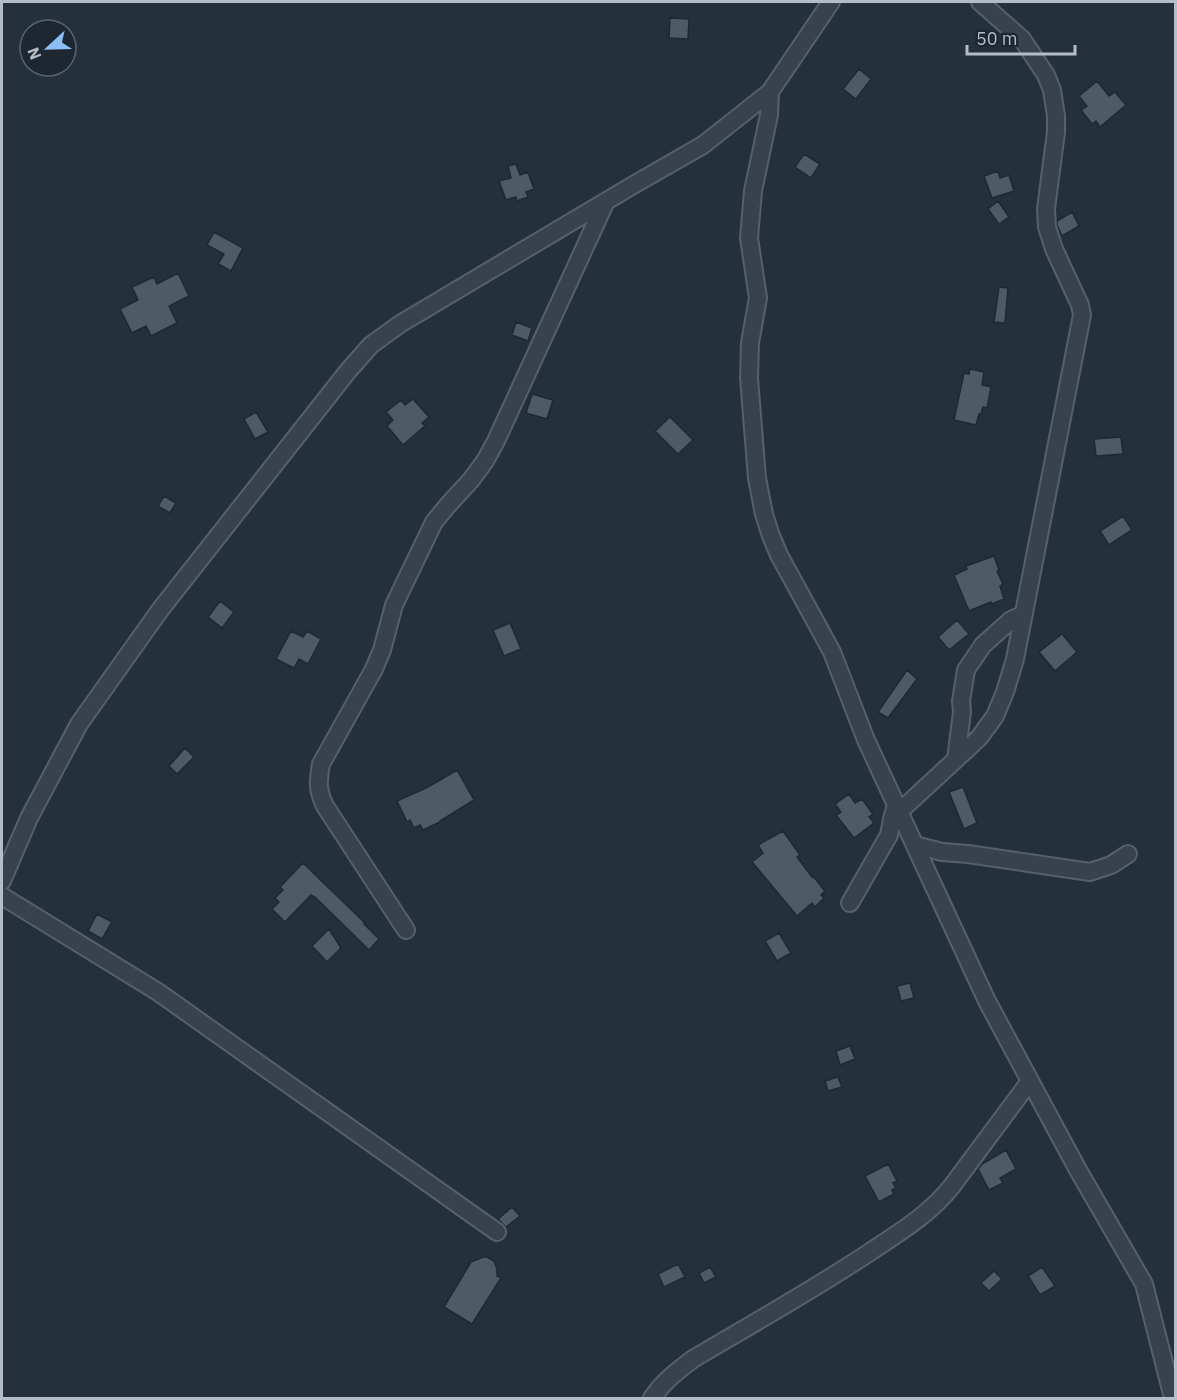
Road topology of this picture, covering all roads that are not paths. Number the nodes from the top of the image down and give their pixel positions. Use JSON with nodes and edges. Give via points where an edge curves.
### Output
{"nodes":[{"id":1,"x":831,"y":2,"type":"edge"},
{"id":2,"x":980,"y":2,"type":"edge"},
{"id":3,"x":770,"y":92,"type":"junction"},
{"id":4,"x":606,"y":201,"type":"junction"},
{"id":5,"x":1024,"y":614,"type":"junction"},
{"id":6,"x":956,"y":759,"type":"junction"},
{"id":7,"x":898,"y":808,"type":"junction"},
{"id":8,"x":915,"y":845,"type":"junction"},
{"id":9,"x":1128,"y":854,"type":"dead end"},
{"id":10,"x":2,"y":881,"type":"edge"},
{"id":11,"x":2,"y":896,"type":"edge"},
{"id":12,"x":850,"y":903,"type":"dead end"},
{"id":13,"x":406,"y":930,"type":"dead end"},
{"id":14,"x":1030,"y":1082,"type":"junction"},
{"id":15,"x":497,"y":1232,"type":"dead end"},
{"id":16,"x":652,"y":1398,"type":"edge"},
{"id":17,"x":1173,"y":1398,"type":"edge"}],
"edges":[{"from":1,"to":3,"type":"street"},
{"from":2,"to":5,"type":"street","via":[[1022,39],[1052,90],[1056,132],[1047,227],[1082,315]]},
{"from":3,"to":4,"type":"street","via":[[703,145]]},
{"from":3,"to":7,"type":"street","via":[[748,238],[758,298],[749,359],[757,478],[764,514],[779,555],[832,652]]},
{"from":4,"to":10,"type":"street","via":[[371,345],[160,610],[79,724],[29,818]]},
{"from":4,"to":13,"type":"street","via":[[496,441],[471,480],[434,522],[394,605],[374,669],[321,764],[319,794],[325,806]]},
{"from":5,"to":6,"type":"street","via":[[1015,659],[995,716]]},
{"from":5,"to":6,"type":"street","via":[[1011,620],[983,645],[966,670]]},
{"from":6,"to":7,"type":"street"},
{"from":7,"to":8,"type":"street"},
{"from":7,"to":12,"type":"street","via":[[889,835]]},
{"from":8,"to":9,"type":"street","via":[[1090,872]]},
{"from":8,"to":14,"type":"street","via":[[987,1001]]},
{"from":11,"to":15,"type":"street","via":[[158,992]]},
{"from":14,"to":16,"type":"street","via":[[943,1198],[926,1213],[836,1274],[693,1359],[672,1374]]},
{"from":14,"to":17,"type":"street","via":[[1144,1284]]}]}
